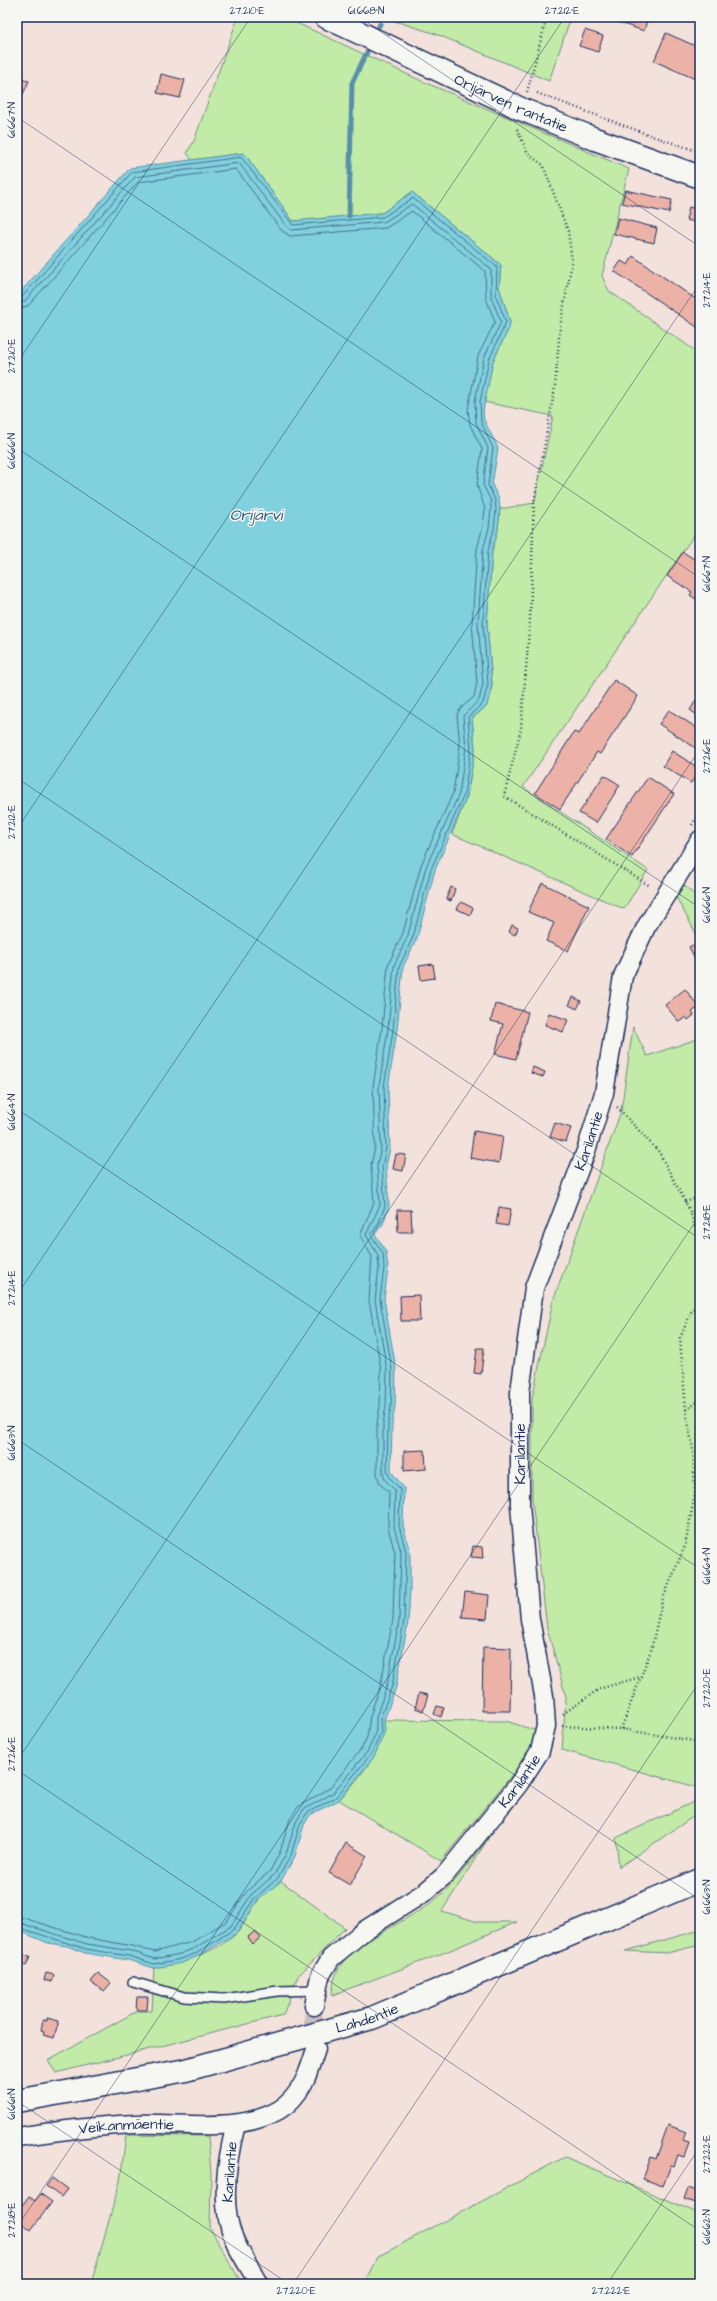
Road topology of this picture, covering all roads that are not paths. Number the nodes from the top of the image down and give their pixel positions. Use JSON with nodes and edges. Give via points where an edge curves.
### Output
{"nodes":[{"id":1,"x":326,"y":17,"type":"edge"},
{"id":2,"x":700,"y":177,"type":"edge"},
{"id":3,"x":700,"y":840,"type":"edge"},
{"id":4,"x":700,"y":1880,"type":"edge"},
{"id":5,"x":133,"y":1982,"type":"dead end"},
{"id":6,"x":316,"y":1998,"type":"joint"},
{"id":7,"x":316,"y":2049,"type":"tunnel mouth"},
{"id":8,"x":17,"y":2101,"type":"edge"},
{"id":9,"x":236,"y":2124,"type":"junction"},
{"id":10,"x":17,"y":2137,"type":"edge"},
{"id":11,"x":260,"y":2284,"type":"edge"}],
"edges":[{"from":1,"to":2,"type":"main road","name":"Orijärven rantatie","via":[[524,99],[595,139]]},
{"from":3,"to":6,"type":"street","name":"Karilantie","via":[[646,926],[623,976],[604,1093],[586,1151],[534,1288],[520,1392],[520,1505],[530,1619],[544,1696],[546,1726],[540,1751],[532,1766],[445,1875],[425,1892],[343,1946],[331,1958],[320,1976]]},
{"from":4,"to":8,"type":"main road","name":"Lahdentie","via":[[372,2018],[186,2070]]},
{"from":5,"to":6,"type":"lane","via":[[184,1997],[224,1999],[278,1991]]},
{"from":7,"to":9,"type":"street","name":"Karilantie","via":[[308,2075],[296,2094],[280,2109],[260,2118]]},
{"from":9,"to":10,"type":"street","name":"Veikanmäentie","via":[[134,2124]]},
{"from":9,"to":11,"type":"street","name":"Karilantie","via":[[229,2152],[226,2196],[228,2218],[233,2238]]}]}
